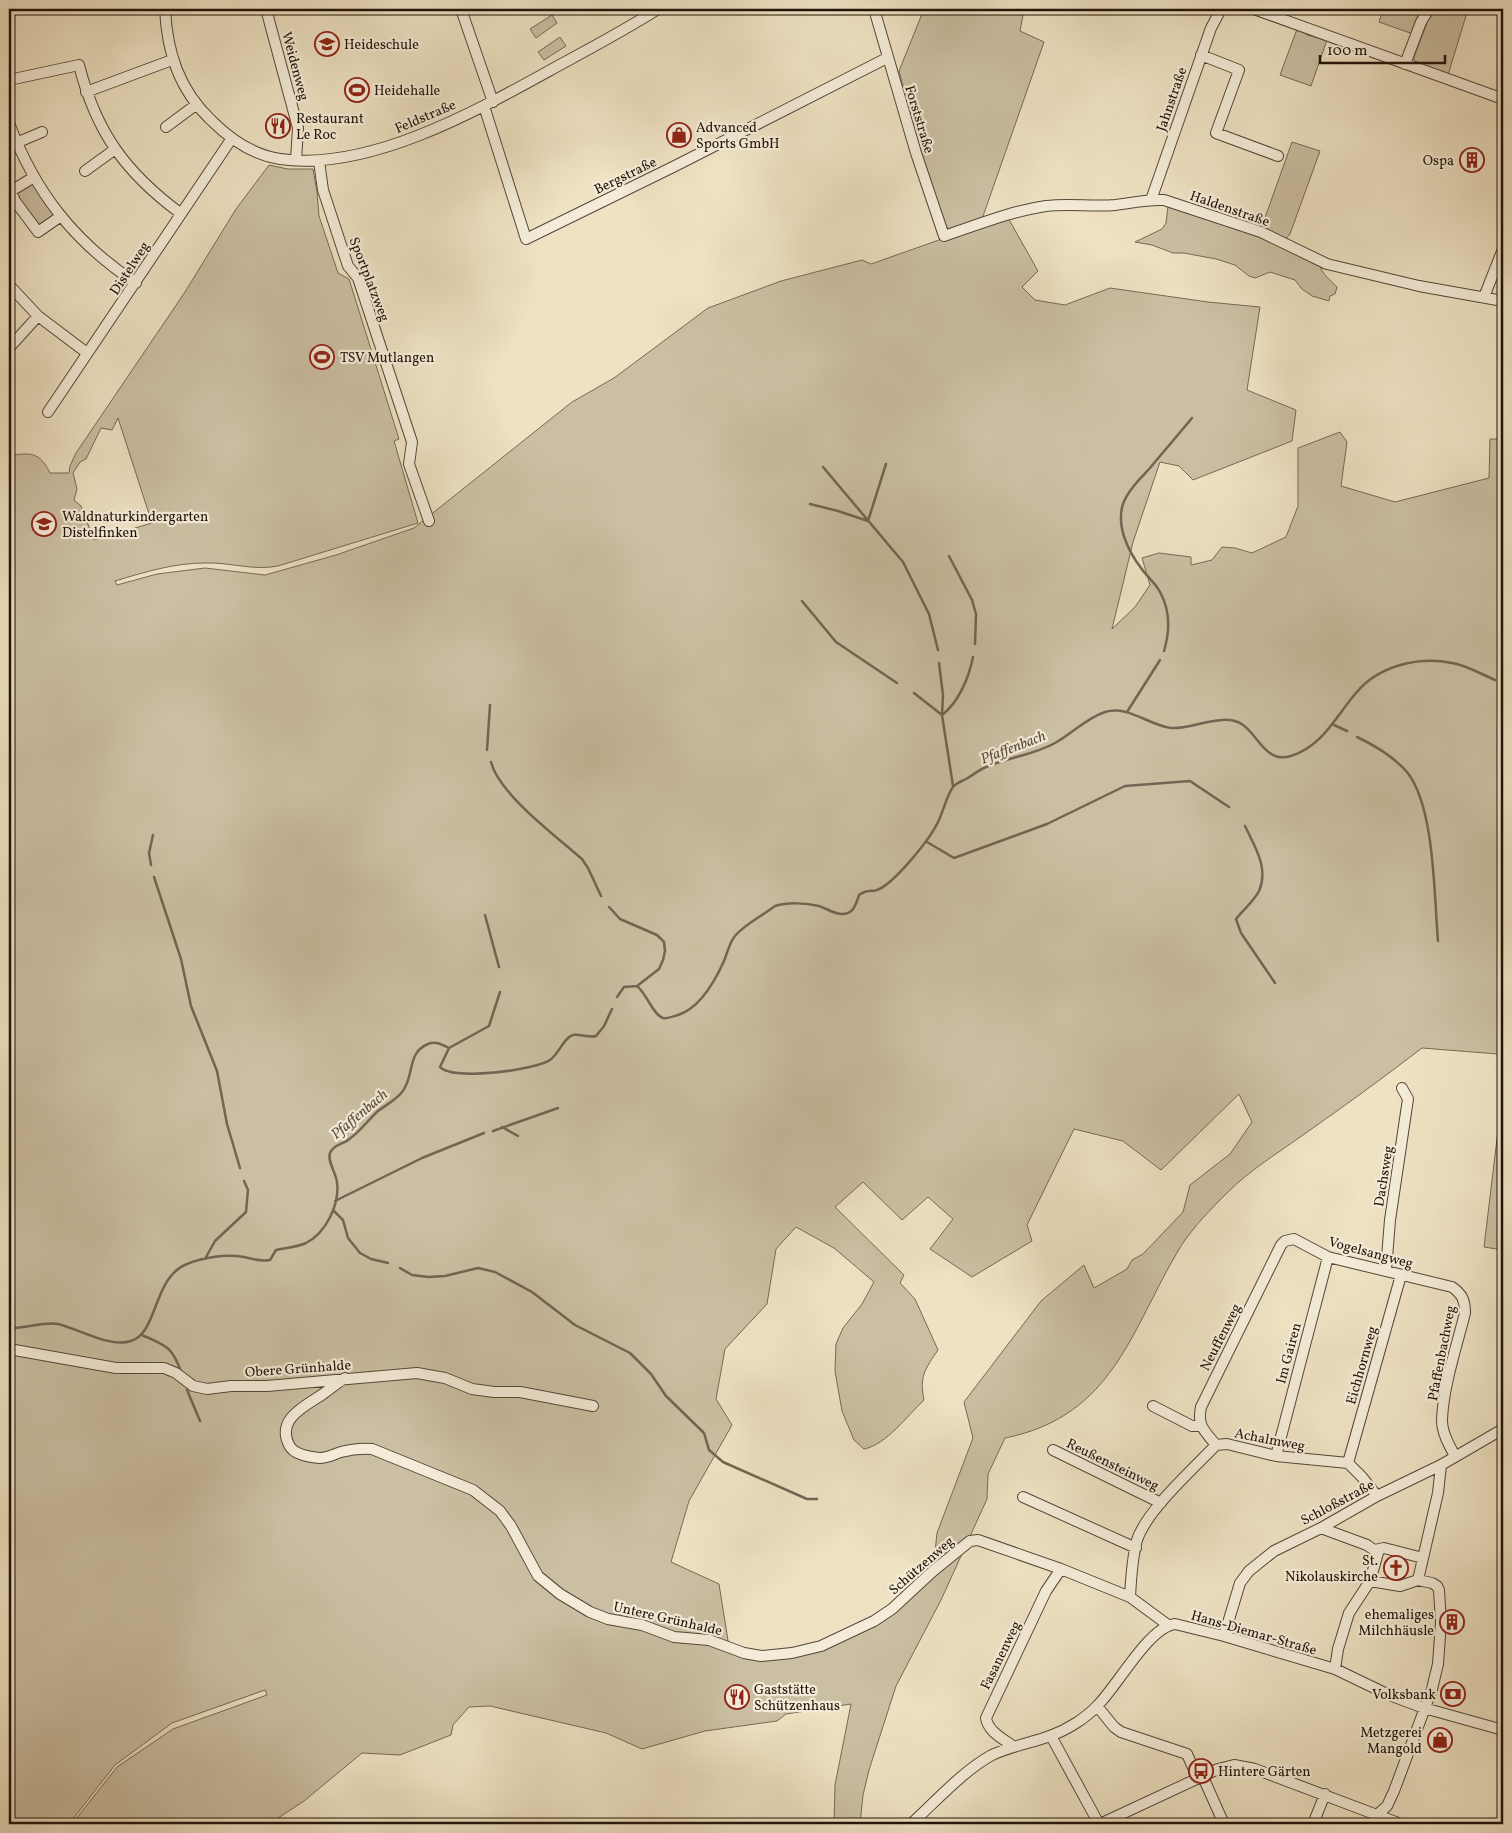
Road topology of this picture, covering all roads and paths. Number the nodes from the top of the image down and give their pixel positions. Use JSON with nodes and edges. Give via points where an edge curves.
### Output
{"nodes":[{"id":1,"x":165,"y":9,"type":"edge"},
{"id":2,"x":266,"y":9,"type":"edge"},
{"id":3,"x":461,"y":9,"type":"edge"},
{"id":4,"x":658,"y":9,"type":"edge"},
{"id":5,"x":874,"y":9,"type":"edge"},
{"id":6,"x":1221,"y":9,"type":"edge"},
{"id":7,"x":1254,"y":9,"type":"edge"},
{"id":8,"x":1429,"y":9,"type":"edge"},
{"id":9,"x":1201,"y":56,"type":"junction"},
{"id":10,"x":887,"y":58,"type":"junction"},
{"id":11,"x":172,"y":60,"type":"junction"},
{"id":12,"x":1405,"y":64,"type":"junction"},
{"id":13,"x":9,"y":80,"type":"edge"},
{"id":14,"x":86,"y":92,"type":"junction"},
{"id":15,"x":1503,"y":99,"type":"edge"},
{"id":16,"x":197,"y":104,"type":"junction"},
{"id":17,"x":489,"y":104,"type":"junction"},
{"id":18,"x":9,"y":123,"type":"edge"},
{"id":19,"x":166,"y":127,"type":"dead end"},
{"id":20,"x":42,"y":132,"type":"dead end"},
{"id":21,"x":232,"y":138,"type":"junction"},
{"id":22,"x":16,"y":143,"type":"junction"},
{"id":23,"x":114,"y":150,"type":"junction"},
{"id":24,"x":1278,"y":156,"type":"dead end"},
{"id":25,"x":296,"y":160,"type":"junction"},
{"id":26,"x":318,"y":161,"type":"junction"},
{"id":27,"x":85,"y":171,"type":"dead end"},
{"id":28,"x":34,"y":177,"type":"junction"},
{"id":29,"x":1151,"y":200,"type":"junction"},
{"id":30,"x":180,"y":213,"type":"junction"},
{"id":31,"x":60,"y":216,"type":"junction"},
{"id":32,"x":944,"y":236,"type":"joint"},
{"id":33,"x":1503,"y":249,"type":"edge"},
{"id":34,"x":136,"y":283,"type":"junction"},
{"id":35,"x":9,"y":285,"type":"edge"},
{"id":36,"x":1484,"y":297,"type":"junction"},
{"id":37,"x":1503,"y":302,"type":"edge"},
{"id":38,"x":38,"y":316,"type":"junction"},
{"id":39,"x":9,"y":348,"type":"edge"},
{"id":40,"x":87,"y":352,"type":"junction"},
{"id":41,"x":48,"y":412,"type":"dead end"},
{"id":42,"x":429,"y":522,"type":"dead end"},
{"id":43,"x":1402,"y":1088,"type":"dead end"},
{"id":44,"x":1285,"y":1241,"type":"joint"},
{"id":45,"x":1328,"y":1257,"type":"junction"},
{"id":46,"x":1386,"y":1270,"type":"junction"},
{"id":47,"x":1401,"y":1275,"type":"junction"},
{"id":48,"x":1452,"y":1287,"type":"joint"},
{"id":49,"x":9,"y":1349,"type":"edge"},
{"id":50,"x":345,"y":1378,"type":"junction"},
{"id":51,"x":593,"y":1406,"type":"dead end"},
{"id":52,"x":1153,"y":1406,"type":"dead end"},
{"id":53,"x":1200,"y":1426,"type":"junction"},
{"id":54,"x":1503,"y":1429,"type":"edge"},
{"id":55,"x":1216,"y":1445,"type":"junction"},
{"id":56,"x":1053,"y":1450,"type":"dead end"},
{"id":57,"x":1276,"y":1456,"type":"junction"},
{"id":58,"x":1455,"y":1456,"type":"junction"},
{"id":59,"x":1348,"y":1463,"type":"junction"},
{"id":60,"x":1442,"y":1465,"type":"junction"},
{"id":61,"x":1023,"y":1496,"type":"dead end"},
{"id":62,"x":1377,"y":1496,"type":"junction"},
{"id":63,"x":1161,"y":1503,"type":"junction"},
{"id":64,"x":1321,"y":1528,"type":"junction"},
{"id":65,"x":1136,"y":1548,"type":"junction"},
{"id":66,"x":1375,"y":1550,"type":"junction"},
{"id":67,"x":1423,"y":1558,"type":"junction"},
{"id":68,"x":1061,"y":1569,"type":"junction"},
{"id":69,"x":1418,"y":1580,"type":"junction"},
{"id":70,"x":1370,"y":1581,"type":"junction"},
{"id":71,"x":1130,"y":1597,"type":"junction"},
{"id":72,"x":1168,"y":1625,"type":"junction"},
{"id":73,"x":1224,"y":1636,"type":"junction"},
{"id":74,"x":744,"y":1653,"type":"joint"},
{"id":75,"x":1335,"y":1669,"type":"junction"},
{"id":76,"x":1097,"y":1706,"type":"junction"},
{"id":77,"x":1424,"y":1708,"type":"junction"},
{"id":78,"x":1503,"y":1730,"type":"edge"},
{"id":79,"x":1051,"y":1736,"type":"junction"},
{"id":80,"x":1014,"y":1747,"type":"junction"},
{"id":81,"x":1201,"y":1778,"type":"junction"},
{"id":82,"x":1325,"y":1794,"type":"junction"},
{"id":83,"x":1377,"y":1815,"type":"junction"},
{"id":84,"x":911,"y":1824,"type":"edge"},
{"id":85,"x":1100,"y":1824,"type":"edge"},
{"id":86,"x":1224,"y":1824,"type":"edge"},
{"id":87,"x":1313,"y":1824,"type":"edge"},
{"id":88,"x":1401,"y":1824,"type":"edge"}],
"edges":[{"from":1,"to":11,"type":"street","name":"Feldstraße"},
{"from":2,"to":25,"type":"street","name":"Weidenweg","via":[[298,128]]},
{"from":3,"to":17,"type":"street"},
{"from":4,"to":17,"type":"street","name":"Feldstraße"},
{"from":5,"to":10,"type":"street","name":"Forststraße"},
{"from":6,"to":9,"type":"street","name":"Jahnstraße"},
{"from":7,"to":12,"type":"street"},
{"from":8,"to":12,"type":"street"},
{"from":9,"to":24,"type":"street","via":[[1239,70],[1216,133]]},
{"from":9,"to":29,"type":"street","name":"Jahnstraße"},
{"from":10,"to":17,"type":"street","name":"Bergstraße","via":[[526,239]]},
{"from":10,"to":32,"type":"street","name":"Forststraße"},
{"from":11,"to":14,"type":"street"},
{"from":11,"to":16,"type":"street","name":"Feldstraße"},
{"from":12,"to":15,"type":"street"},
{"from":13,"to":14,"type":"street","via":[[79,65]]},
{"from":14,"to":23,"type":"street"},
{"from":16,"to":19,"type":"street"},
{"from":16,"to":21,"type":"street","name":"Feldstraße"},
{"from":17,"to":26,"type":"street","name":"Feldstraße","via":[[408,140],[364,153]]},
{"from":18,"to":22,"type":"street"},
{"from":20,"to":22,"type":"street"},
{"from":21,"to":25,"type":"street","name":"Feldstraße","via":[[264,155]]},
{"from":21,"to":30,"type":"street","name":"Distelweg"},
{"from":22,"to":28,"type":"street"},
{"from":23,"to":27,"type":"street"},
{"from":23,"to":30,"type":"street","via":[[155,195]]},
{"from":25,"to":26,"type":"street","name":"Feldstraße"},
{"from":26,"to":42,"type":"street","name":"Sportplatzweg","via":[[348,266],[358,278],[412,442],[409,464]]},
{"from":28,"to":31,"type":"street"},
{"from":28,"to":31,"type":"street","via":[[11,191],[15,201],[38,232]]},
{"from":29,"to":32,"type":"street","name":"Haldenstraße","via":[[1113,205],[1046,206]]},
{"from":29,"to":36,"type":"street","name":"Haldenstraße","via":[[1164,200],[1261,232],[1327,264],[1419,286]]},
{"from":30,"to":34,"type":"street","name":"Distelweg"},
{"from":31,"to":34,"type":"street","via":[[87,245]]},
{"from":33,"to":36,"type":"street"},
{"from":34,"to":40,"type":"street","name":"Distelweg"},
{"from":35,"to":38,"type":"street"},
{"from":36,"to":37,"type":"street","name":"Haldenstraße"},
{"from":38,"to":39,"type":"street"},
{"from":38,"to":40,"type":"street"},
{"from":40,"to":41,"type":"street","name":"Distelweg"},
{"from":43,"to":46,"type":"street","name":"Dachsweg","via":[[1408,1098]]},
{"from":44,"to":45,"type":"street","name":"Vogelsangweg","via":[[1297,1240]]},
{"from":44,"to":53,"type":"street","name":"Neuffenweg","via":[[1204,1401]]},
{"from":45,"to":46,"type":"street","name":"Vogelsangweg"},
{"from":45,"to":57,"type":"street","name":"Im Gairen"},
{"from":46,"to":47,"type":"street","name":"Vogelsangweg"},
{"from":47,"to":48,"type":"street","name":"Vogelsangweg"},
{"from":47,"to":59,"type":"street","name":"Eichhornweg"},
{"from":48,"to":58,"type":"street","name":"Pfaffenbachweg","via":[[1465,1302],[1442,1421],[1446,1440]]},
{"from":49,"to":50,"type":"street","name":"Obere Grünhalde","via":[[116,1368],[164,1368],[193,1386],[207,1389]]},
{"from":50,"to":51,"type":"street","name":"Obere Grünhalde","via":[[417,1373],[445,1378],[472,1389],[520,1392]]},
{"from":50,"to":74,"type":"street","name":"Untere Grünhalde","via":[[287,1421],[285,1435],[291,1449],[300,1455],[319,1458],[357,1448],[372,1449],[473,1490],[500,1511],[538,1576],[560,1594],[608,1619],[642,1625],[674,1637],[709,1640]]},
{"from":52,"to":53,"type":"street","via":[[1192,1426]]},
{"from":53,"to":55,"type":"street"},
{"from":54,"to":58,"type":"street","name":"Schloßstraße"},
{"from":55,"to":57,"type":"street","name":"Achalmweg","via":[[1227,1444]]},
{"from":55,"to":63,"type":"street","name":"Achalmweg"},
{"from":56,"to":63,"type":"street","name":"Reußensteinweg"},
{"from":57,"to":59,"type":"street","name":"Achalmweg"},
{"from":58,"to":60,"type":"street","name":"Schloßstraße"},
{"from":59,"to":62,"type":"street"},
{"from":60,"to":62,"type":"street","name":"Schloßstraße"},
{"from":60,"to":67,"type":"street"},
{"from":61,"to":65,"type":"street"},
{"from":62,"to":64,"type":"street","name":"Schloßstraße"},
{"from":63,"to":65,"type":"street","name":"Achalmweg","via":[[1148,1518]]},
{"from":64,"to":66,"type":"street"},
{"from":64,"to":73,"type":"street","name":"Schloßstraße","via":[[1274,1551],[1249,1571],[1240,1583]]},
{"from":65,"to":71,"type":"street","name":"Achalmweg"},
{"from":66,"to":67,"type":"street","via":[[1384,1548]]},
{"from":66,"to":70,"type":"street","via":[[1378,1553]]},
{"from":67,"to":69,"type":"street"},
{"from":68,"to":71,"type":"street","name":"Schützenweg"},
{"from":68,"to":74,"type":"street","name":"Schützenweg","via":[[978,1540],[970,1541],[874,1621],[821,1646],[761,1656]]},
{"from":68,"to":80,"type":"street","name":"Fasanenweg","via":[[1046,1591],[986,1718],[991,1729]]},
{"from":69,"to":70,"type":"street","via":[[1400,1586]]},
{"from":69,"to":77,"type":"street","via":[[1437,1586],[1441,1622],[1438,1664]]},
{"from":70,"to":75,"type":"street","via":[[1349,1613]]},
{"from":71,"to":72,"type":"street","name":"Schützenweg"},
{"from":72,"to":73,"type":"street","name":"Hans-Diemar-Straße"},
{"from":72,"to":76,"type":"street","via":[[1149,1640]]},
{"from":73,"to":75,"type":"street","name":"Hans-Diemar-Straße"},
{"from":75,"to":77,"type":"street","name":"Hans-Diemar-Straße"},
{"from":76,"to":79,"type":"street"},
{"from":76,"to":81,"type":"street","via":[[1122,1732],[1186,1754]]},
{"from":77,"to":78,"type":"street","name":"Hans-Diemar-Straße"},
{"from":77,"to":83,"type":"street","via":[[1394,1792]]},
{"from":79,"to":80,"type":"street"},
{"from":79,"to":85,"type":"street"},
{"from":80,"to":84,"type":"street","via":[[975,1766]]},
{"from":81,"to":82,"type":"street","via":[[1226,1766],[1239,1765]]},
{"from":81,"to":85,"type":"street"},
{"from":81,"to":86,"type":"street"},
{"from":82,"to":83,"type":"street"},
{"from":82,"to":87,"type":"street"},
{"from":83,"to":88,"type":"street"}]}
